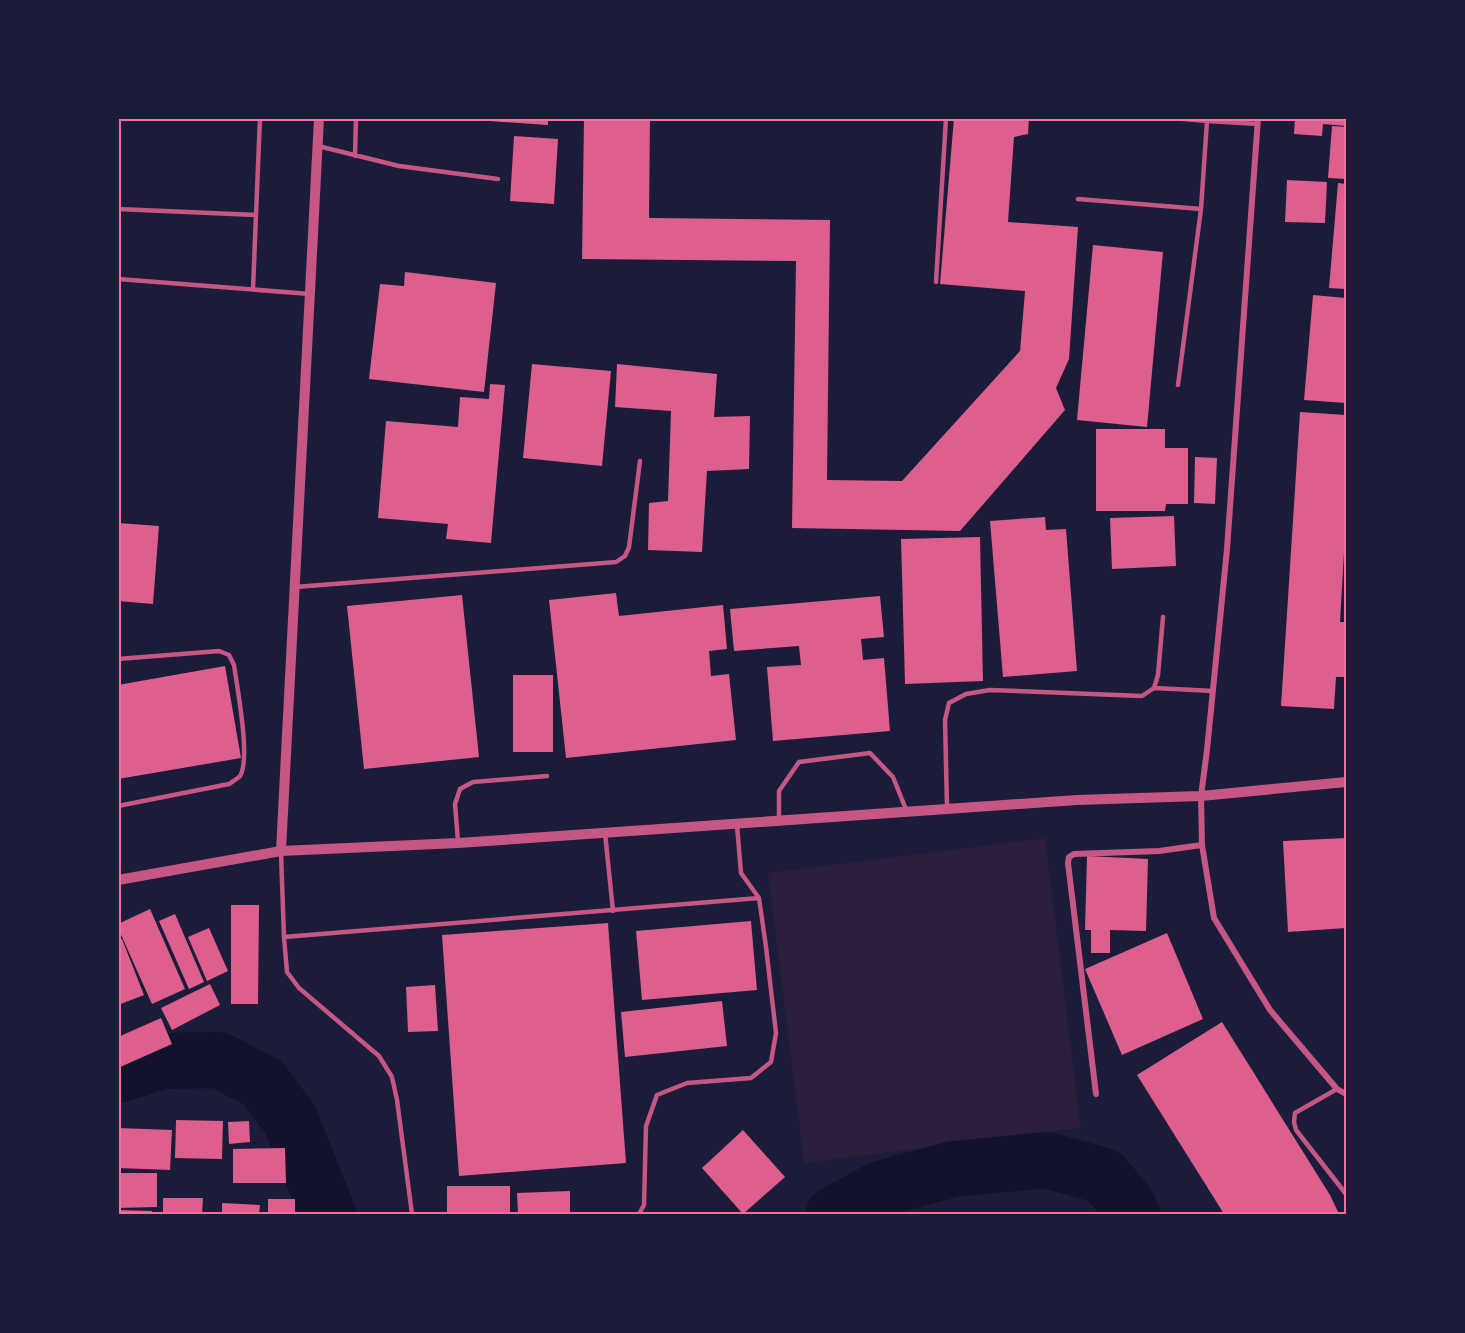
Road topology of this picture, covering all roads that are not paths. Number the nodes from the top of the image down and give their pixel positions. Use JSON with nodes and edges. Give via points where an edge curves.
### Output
{"nodes":[{"id":1,"x":260,"y":118,"type":"edge"},
{"id":2,"x":319,"y":118,"type":"edge"},
{"id":3,"x":356,"y":118,"type":"edge"},
{"id":4,"x":946,"y":118,"type":"edge"},
{"id":5,"x":1172,"y":118,"type":"edge"},
{"id":6,"x":1207,"y":121,"type":"junction"},
{"id":7,"x":1258,"y":121,"type":"edge"},
{"id":8,"x":318,"y":146,"type":"junction"},
{"id":9,"x":355,"y":156,"type":"junction"},
{"id":10,"x":498,"y":179,"type":"dead end"},
{"id":11,"x":1078,"y":199,"type":"dead end"},
{"id":12,"x":118,"y":209,"type":"edge"},
{"id":13,"x":1201,"y":209,"type":"junction"},
{"id":14,"x":256,"y":215,"type":"junction"},
{"id":15,"x":118,"y":279,"type":"edge"},
{"id":16,"x":936,"y":282,"type":"dead end"},
{"id":17,"x":253,"y":289,"type":"junction"},
{"id":18,"x":310,"y":294,"type":"junction"},
{"id":19,"x":1178,"y":385,"type":"dead end"},
{"id":20,"x":639,"y":461,"type":"dead end"},
{"id":21,"x":295,"y":587,"type":"junction"},
{"id":22,"x":1163,"y":617,"type":"dead end"},
{"id":23,"x":118,"y":659,"type":"edge"},
{"id":24,"x":1154,"y":688,"type":"junction"},
{"id":25,"x":1213,"y":691,"type":"junction"},
{"id":26,"x":547,"y":776,"type":"dead end"},
{"id":27,"x":1347,"y":782,"type":"edge"},
{"id":28,"x":1201,"y":796,"type":"junction"},
{"id":29,"x":118,"y":806,"type":"edge"},
{"id":30,"x":947,"y":809,"type":"junction"},
{"id":31,"x":907,"y":812,"type":"junction"},
{"id":32,"x":779,"y":821,"type":"junction"},
{"id":33,"x":736,"y":824,"type":"junction"},
{"id":34,"x":605,"y":832,"type":"junction"},
{"id":35,"x":458,"y":843,"type":"junction"},
{"id":36,"x":1202,"y":845,"type":"junction"},
{"id":37,"x":281,"y":851,"type":"junction"},
{"id":38,"x":118,"y":880,"type":"edge"},
{"id":39,"x":759,"y":898,"type":"junction"},
{"id":40,"x":614,"y":910,"type":"junction"},
{"id":41,"x":284,"y":938,"type":"junction"},
{"id":42,"x":1337,"y":1089,"type":"junction"},
{"id":43,"x":1096,"y":1094,"type":"dead end"},
{"id":44,"x":1347,"y":1094,"type":"edge"},
{"id":45,"x":1347,"y":1194,"type":"edge"},
{"id":46,"x":412,"y":1215,"type":"edge"},
{"id":47,"x":639,"y":1215,"type":"edge"}],
"edges":[{"from":1,"to":14,"type":"lane"},
{"from":2,"to":8,"type":"street"},
{"from":3,"to":9,"type":"lane"},
{"from":4,"to":16,"type":"lane"},
{"from":5,"to":6,"type":"lane"},
{"from":6,"to":7,"type":"lane"},
{"from":6,"to":13,"type":"lane"},
{"from":7,"to":25,"type":"street"},
{"from":8,"to":9,"type":"lane"},
{"from":8,"to":18,"type":"street"},
{"from":9,"to":10,"type":"lane"},
{"from":11,"to":13,"type":"lane"},
{"from":12,"to":14,"type":"lane"},
{"from":13,"to":19,"type":"lane"},
{"from":14,"to":17,"type":"lane"},
{"from":15,"to":17,"type":"lane"},
{"from":17,"to":18,"type":"lane"},
{"from":18,"to":21,"type":"street"},
{"from":20,"to":21,"type":"lane","via":[[629,547],[616,562]]},
{"from":21,"to":37,"type":"street"},
{"from":22,"to":24,"type":"lane"},
{"from":23,"to":29,"type":"lane","via":[[219,651],[229,655],[234,665],[244,735],[243,766],[239,777],[229,784]]},
{"from":24,"to":25,"type":"lane"},
{"from":24,"to":30,"type":"lane","via":[[1142,696],[990,690],[966,694],[949,703],[945,720]]},
{"from":25,"to":28,"type":"street"},
{"from":26,"to":35,"type":"lane","via":[[473,782],[460,789],[455,804]]},
{"from":27,"to":28,"type":"street"},
{"from":28,"to":30,"type":"street"},
{"from":28,"to":36,"type":"street"},
{"from":30,"to":31,"type":"street"},
{"from":31,"to":32,"type":"street"},
{"from":31,"to":32,"type":"lane","via":[[892,777],[870,753],[799,762],[779,791]]},
{"from":32,"to":33,"type":"street"},
{"from":33,"to":34,"type":"street"},
{"from":33,"to":39,"type":"lane","via":[[741,873]]},
{"from":34,"to":35,"type":"street"},
{"from":34,"to":40,"type":"lane"},
{"from":35,"to":37,"type":"street"},
{"from":36,"to":42,"type":"street","via":[[1214,918],[1270,1010]]},
{"from":36,"to":43,"type":"street","via":[[1069,857]]},
{"from":37,"to":38,"type":"street"},
{"from":37,"to":41,"type":"lane"},
{"from":39,"to":40,"type":"lane"},
{"from":39,"to":47,"type":"lane","via":[[776,1032],[771,1062],[751,1078],[687,1083],[657,1095],[646,1126],[644,1205]]},
{"from":40,"to":41,"type":"lane"},
{"from":41,"to":46,"type":"lane","via":[[287,972],[299,988],[379,1056],[392,1077]]},
{"from":42,"to":44,"type":"street"},
{"from":42,"to":45,"type":"lane","via":[[1295,1113],[1294,1122],[1296,1130]]}]}
